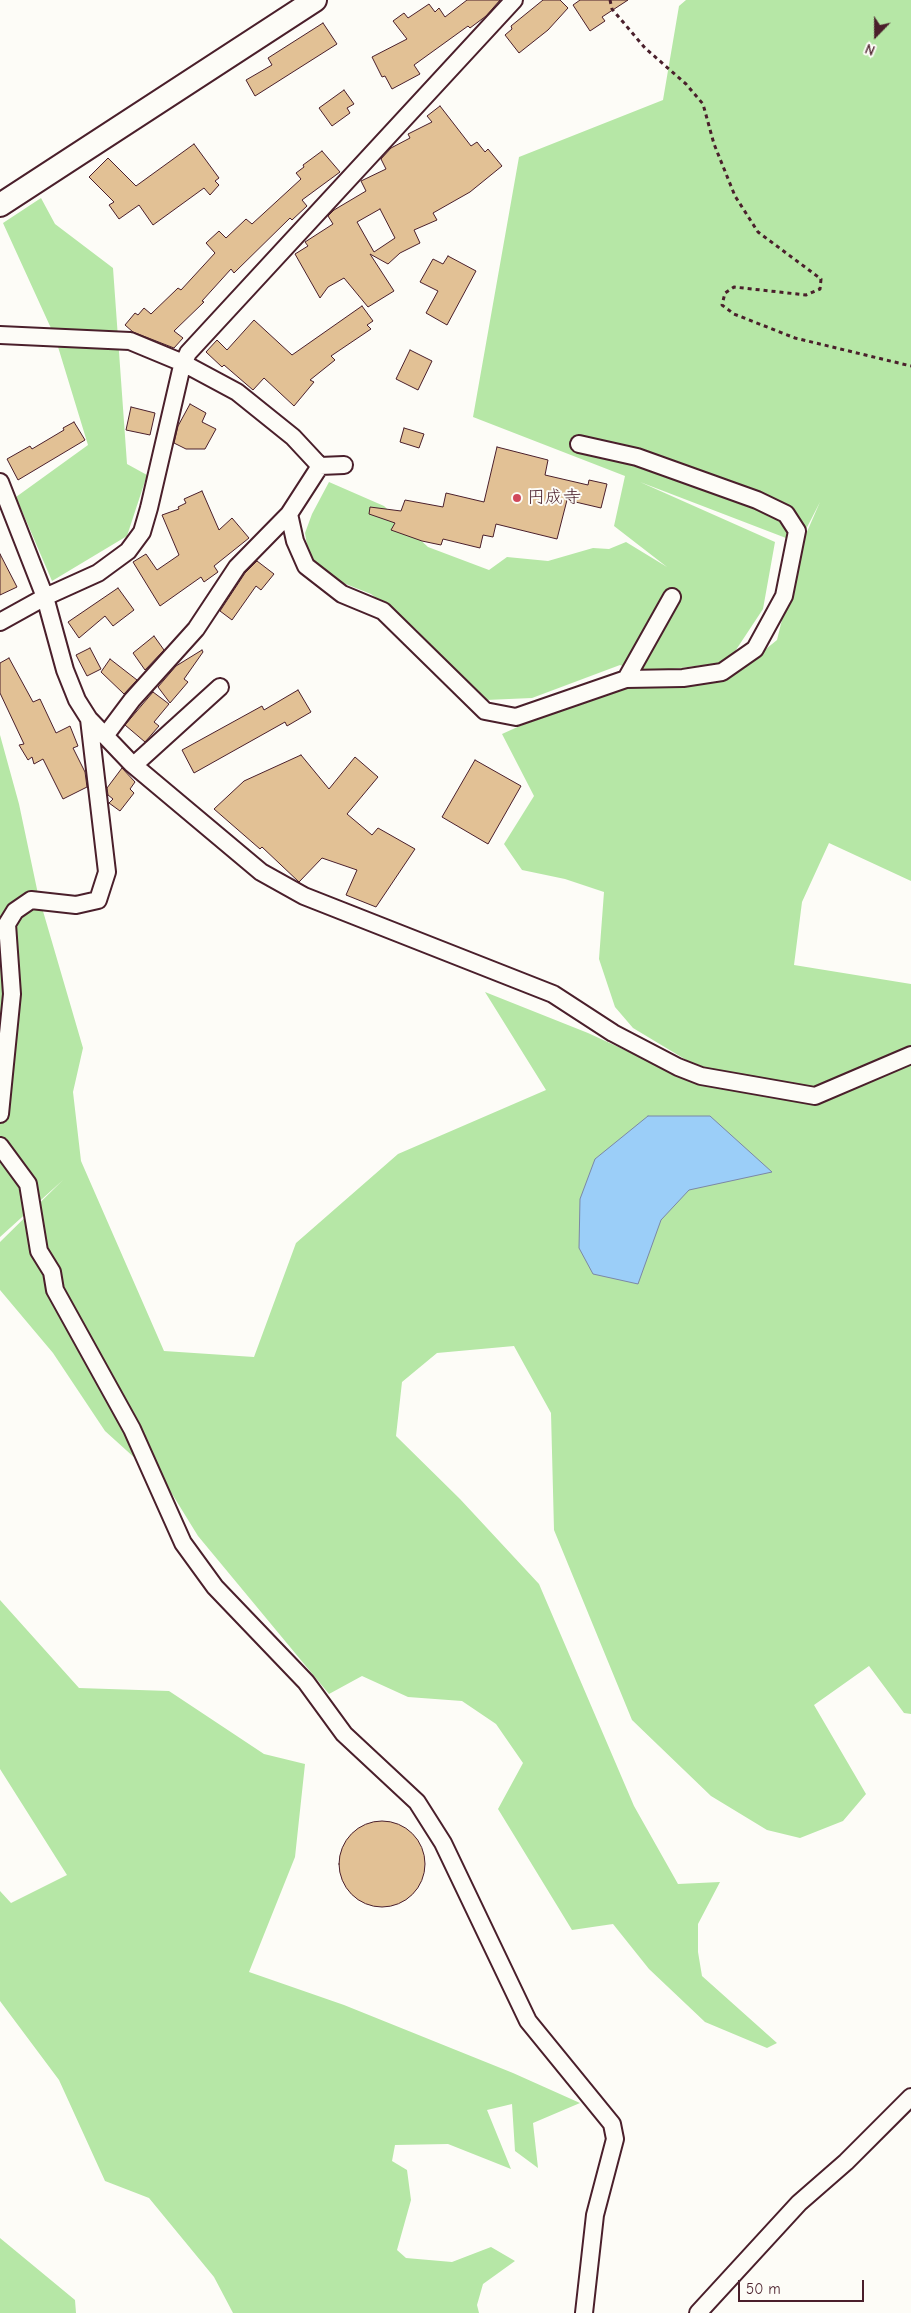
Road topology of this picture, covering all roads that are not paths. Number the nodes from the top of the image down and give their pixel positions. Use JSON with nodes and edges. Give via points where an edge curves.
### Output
{"nodes":[{"id":1,"x":316,"y":0,"type":"edge"},
{"id":2,"x":514,"y":0,"type":"edge"},
{"id":3,"x":0,"y":205,"type":"edge"},
{"id":4,"x":0,"y":335,"type":"edge"},
{"id":5,"x":183,"y":363,"type":"junction"},
{"id":6,"x":579,"y":444,"type":"dead end"},
{"id":7,"x":320,"y":466,"type":"junction"},
{"id":8,"x":344,"y":466,"type":"dead end"},
{"id":9,"x":0,"y":482,"type":"edge"},
{"id":10,"x":289,"y":514,"type":"junction"},
{"id":11,"x":45,"y":597,"type":"junction"},
{"id":12,"x":672,"y":598,"type":"dead end"},
{"id":13,"x":0,"y":622,"type":"edge"},
{"id":14,"x":626,"y":679,"type":"junction"},
{"id":15,"x":220,"y":688,"type":"dead end"},
{"id":16,"x":89,"y":719,"type":"junction"},
{"id":17,"x":105,"y":736,"type":"junction"},
{"id":18,"x":134,"y":765,"type":"junction"},
{"id":19,"x":911,"y":1055,"type":"edge"},
{"id":20,"x":0,"y":1114,"type":"edge"},
{"id":21,"x":0,"y":1146,"type":"edge"},
{"id":22,"x":911,"y":2097,"type":"edge"},
{"id":23,"x":584,"y":2313,"type":"edge"},
{"id":24,"x":698,"y":2313,"type":"edge"}],
"edges":[{"from":1,"to":3,"type":"street"},
{"from":2,"to":5,"type":"street","via":[[196,342]]},
{"from":4,"to":5,"type":"street","via":[[130,341]]},
{"from":5,"to":7,"type":"street","via":[[237,392],[292,437]]},
{"from":5,"to":11,"type":"street","via":[[142,532],[128,551],[98,573]]},
{"from":6,"to":14,"type":"street","via":[[637,457],[757,500],[786,514],[797,531],[784,596],[755,649],[722,672],[683,678]]},
{"from":7,"to":8,"type":"street"},
{"from":7,"to":10,"type":"street"},
{"from":9,"to":11,"type":"street"},
{"from":10,"to":14,"type":"street","via":[[295,541],[306,566],[342,594],[382,611],[486,711],[516,717]]},
{"from":10,"to":17,"type":"street","via":[[237,567],[196,629],[132,700]]},
{"from":11,"to":13,"type":"street"},
{"from":11,"to":16,"type":"street","via":[[65,670]]},
{"from":12,"to":14,"type":"street"},
{"from":15,"to":18,"type":"street"},
{"from":16,"to":17,"type":"street"},
{"from":16,"to":20,"type":"street","via":[[107,872],[98,900],[76,905],[31,900],[15,911],[6,924],[12,994]]},
{"from":17,"to":18,"type":"street"},
{"from":18,"to":19,"type":"street","via":[[261,872],[304,896],[553,994],[613,1033],[693,1073],[815,1096]]},
{"from":21,"to":23,"type":"street","via":[[28,1184],[39,1251],[52,1272],[54,1290],[132,1429],[183,1543],[215,1587],[306,1682],[344,1734],[417,1802],[442,1843],[528,2021],[612,2124],[615,2139],[595,2215]]},
{"from":22,"to":24,"type":"street","via":[[846,2162],[799,2203]]}]}
